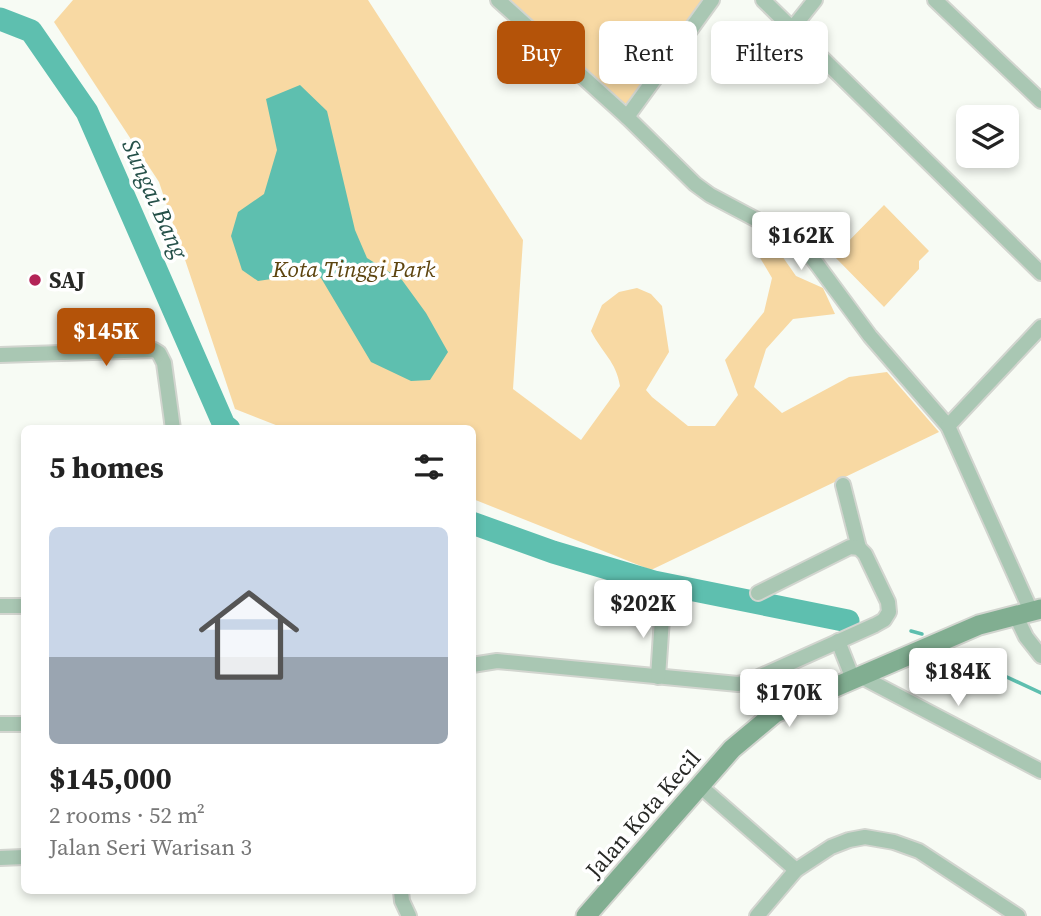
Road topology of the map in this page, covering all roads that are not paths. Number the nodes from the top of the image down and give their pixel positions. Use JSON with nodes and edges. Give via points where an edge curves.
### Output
{"nodes":[{"id":1,"x":498,"y":0,"type":"edge"},
{"id":2,"x":712,"y":0,"type":"edge"},
{"id":3,"x":763,"y":0,"type":"edge"},
{"id":4,"x":815,"y":0,"type":"edge"},
{"id":5,"x":935,"y":0,"type":"edge"},
{"id":6,"x":783,"y":21,"type":"edge"},
{"id":7,"x":798,"y":21,"type":"edge"},
{"id":8,"x":828,"y":66,"type":"edge"},
{"id":9,"x":1041,"y":101,"type":"edge"},
{"id":10,"x":627,"y":117,"type":"junction"},
{"id":11,"x":1041,"y":273,"type":"edge"},
{"id":12,"x":1041,"y":327,"type":"edge"},
{"id":13,"x":0,"y":355,"type":"edge"},
{"id":14,"x":172,"y":425,"type":"edge"},
{"id":15,"x":948,"y":426,"type":"junction"},
{"id":16,"x":843,"y":485,"type":"dead end"},
{"id":17,"x":859,"y":548,"type":"junction"},
{"id":18,"x":758,"y":593,"type":"dead end"},
{"id":19,"x":663,"y":604,"type":"dead end"},
{"id":20,"x":0,"y":606,"type":"edge"},
{"id":21,"x":21,"y":606,"type":"edge"},
{"id":22,"x":1029,"y":611,"type":"edge"},
{"id":23,"x":838,"y":641,"type":"junction"},
{"id":24,"x":1041,"y":656,"type":"edge"},
{"id":25,"x":476,"y":664,"type":"edge"},
{"id":26,"x":658,"y":677,"type":"junction"},
{"id":27,"x":856,"y":678,"type":"junction"},
{"id":28,"x":0,"y":724,"type":"edge"},
{"id":29,"x":21,"y":724,"type":"edge"},
{"id":30,"x":1041,"y":771,"type":"edge"},
{"id":31,"x":700,"y":786,"type":"junction"},
{"id":32,"x":21,"y":857,"type":"edge"},
{"id":33,"x":0,"y":858,"type":"edge"},
{"id":34,"x":796,"y":870,"type":"junction"},
{"id":35,"x":402,"y":896,"type":"edge"},
{"id":36,"x":409,"y":916,"type":"edge"},
{"id":37,"x":586,"y":916,"type":"edge"},
{"id":38,"x":757,"y":916,"type":"edge"},
{"id":39,"x":1018,"y":916,"type":"edge"}],
"edges":[{"from":1,"to":10,"type":"street"},
{"from":2,"to":10,"type":"street"},
{"from":3,"to":6,"type":"street"},
{"from":4,"to":7,"type":"street"},
{"from":5,"to":9,"type":"street"},
{"from":8,"to":11,"type":"street"},
{"from":10,"to":15,"type":"street","via":[[695,184],[804,250]]},
{"from":12,"to":15,"type":"street"},
{"from":13,"to":14,"type":"street","via":[[154,350],[164,363]]},
{"from":15,"to":22,"type":"street"},
{"from":16,"to":17,"type":"street"},
{"from":17,"to":18,"type":"street","via":[[850,548]]},
{"from":17,"to":23,"type":"street","via":[[890,612],[884,620]]},
{"from":19,"to":26,"type":"street"},
{"from":20,"to":21,"type":"street"},
{"from":22,"to":24,"type":"street","via":[[1026,637]]},
{"from":22,"to":27,"type":"street","name":"Jalan Kota Kecil","via":[[979,625]]},
{"from":23,"to":26,"type":"street","via":[[738,684]]},
{"from":23,"to":27,"type":"street"},
{"from":25,"to":26,"type":"street","via":[[496,662]]},
{"from":27,"to":30,"type":"street"},
{"from":27,"to":31,"type":"street","name":"Jalan Kota Kecil","via":[[775,713],[732,749]]},
{"from":28,"to":29,"type":"street"},
{"from":31,"to":34,"type":"street"},
{"from":31,"to":37,"type":"street","name":"Jalan Kota Kecil"},
{"from":32,"to":33,"type":"street"},
{"from":34,"to":38,"type":"street"},
{"from":34,"to":39,"type":"street","via":[[849,840],[879,839],[919,852]]},
{"from":35,"to":36,"type":"street"}]}
